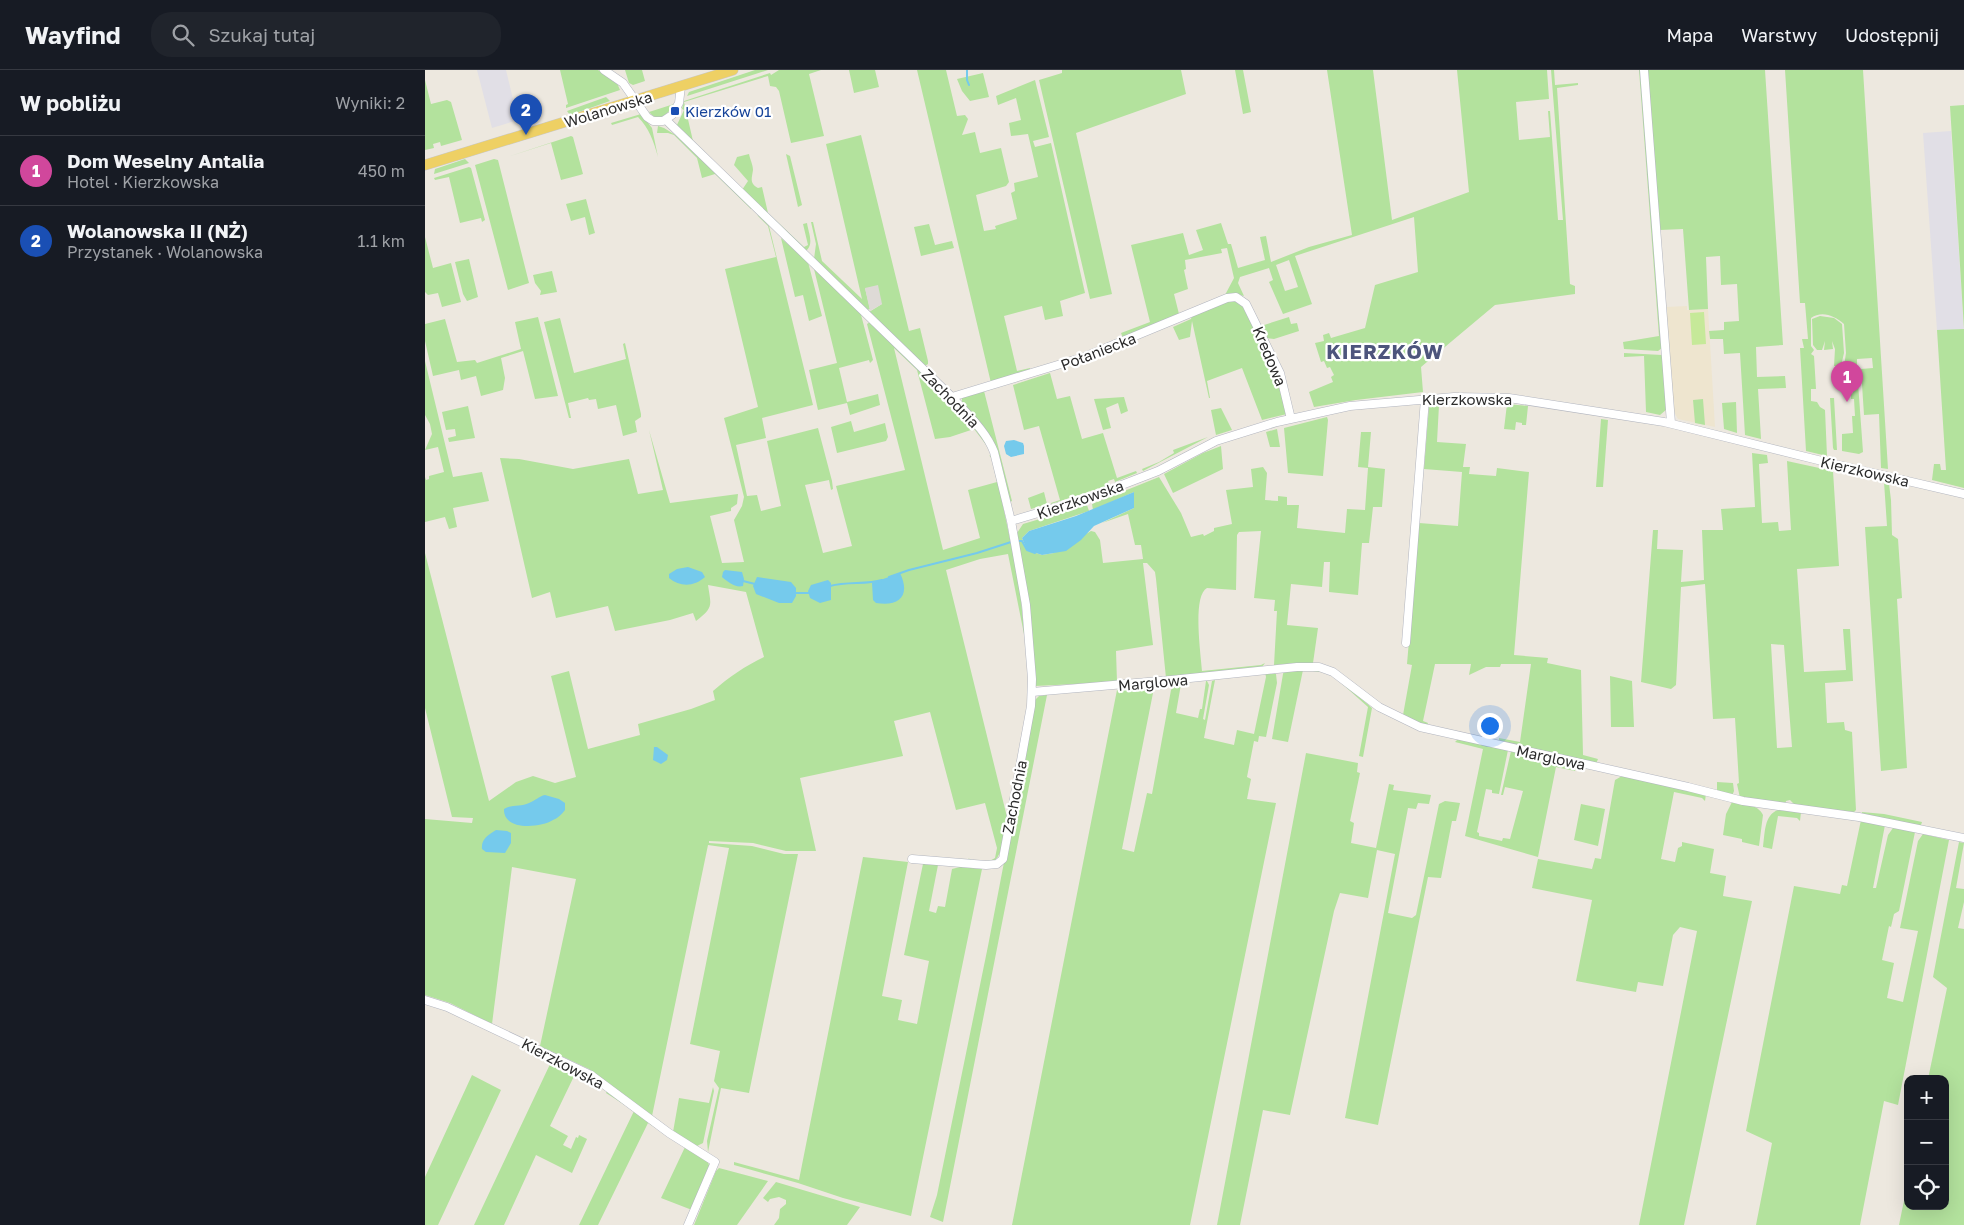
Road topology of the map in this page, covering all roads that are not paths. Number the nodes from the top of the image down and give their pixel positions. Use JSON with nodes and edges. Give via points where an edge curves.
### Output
{"nodes":[{"id":1,"x":604,"y":70,"type":"edge"},
{"id":2,"x":733,"y":70,"type":"edge"},
{"id":3,"x":1644,"y":70,"type":"edge"},
{"id":4,"x":681,"y":86,"type":"junction"},
{"id":5,"x":636,"y":100,"type":"junction"},
{"id":6,"x":666,"y":120,"type":"junction"},
{"id":7,"x":425,"y":165,"type":"edge"},
{"id":8,"x":1240,"y":298,"type":"joint"},
{"id":9,"x":952,"y":397,"type":"junction"},
{"id":10,"x":1425,"y":399,"type":"junction"},
{"id":11,"x":1291,"y":419,"type":"junction"},
{"id":12,"x":1671,"y":424,"type":"junction"},
{"id":13,"x":1964,"y":494,"type":"edge"},
{"id":14,"x":1011,"y":521,"type":"junction"},
{"id":15,"x":1406,"y":643,"type":"dead end"},
{"id":16,"x":1032,"y":692,"type":"junction"},
{"id":17,"x":1964,"y":838,"type":"edge"},
{"id":18,"x":912,"y":859,"type":"dead end"},
{"id":19,"x":425,"y":1000,"type":"edge"},
{"id":20,"x":688,"y":1225,"type":"edge"}],
"edges":[{"from":1,"to":5,"type":"street","name":"Zachodnia","via":[[623,83]]},
{"from":2,"to":4,"type":"main road","name":"Wolanowska"},
{"from":3,"to":12,"type":"street"},
{"from":4,"to":5,"type":"main road","name":"Wolanowska"},
{"from":4,"to":6,"type":"street","via":[[679,103]]},
{"from":5,"to":6,"type":"street","name":"Zachodnia","via":[[650,119],[657,122]]},
{"from":5,"to":7,"type":"main road","name":"Wolanowska"},
{"from":6,"to":9,"type":"street","name":"Zachodnia"},
{"from":8,"to":9,"type":"street","name":"Połaniecka","via":[[1227,298],[1084,357]]},
{"from":8,"to":11,"type":"street","name":"Kredowa","via":[[1280,373]]},
{"from":9,"to":14,"type":"street","name":"Zachodnia","via":[[991,443]]},
{"from":10,"to":11,"type":"street","name":"Kierzkowska","via":[[1349,406]]},
{"from":10,"to":12,"type":"street","name":"Kierzkowska","via":[[1502,397]]},
{"from":10,"to":15,"type":"street"},
{"from":11,"to":14,"type":"street","name":"Kierzkowska","via":[[1216,441],[1158,471],[1088,498]]},
{"from":12,"to":13,"type":"street","name":"Kierzkowska"},
{"from":14,"to":16,"type":"street","name":"Zachodnia","via":[[1026,604]]},
{"from":16,"to":17,"type":"street","name":"Marglowa","via":[[1319,667],[1333,672],[1379,707],[1420,727],[1743,801],[1859,816]]},
{"from":16,"to":18,"type":"street","name":"Zachodnia","via":[[1003,859],[997,864],[986,865]]},
{"from":19,"to":20,"type":"street","name":"Kierzkowska","via":[[447,1007],[591,1075],[669,1133],[715,1162]]}]}
